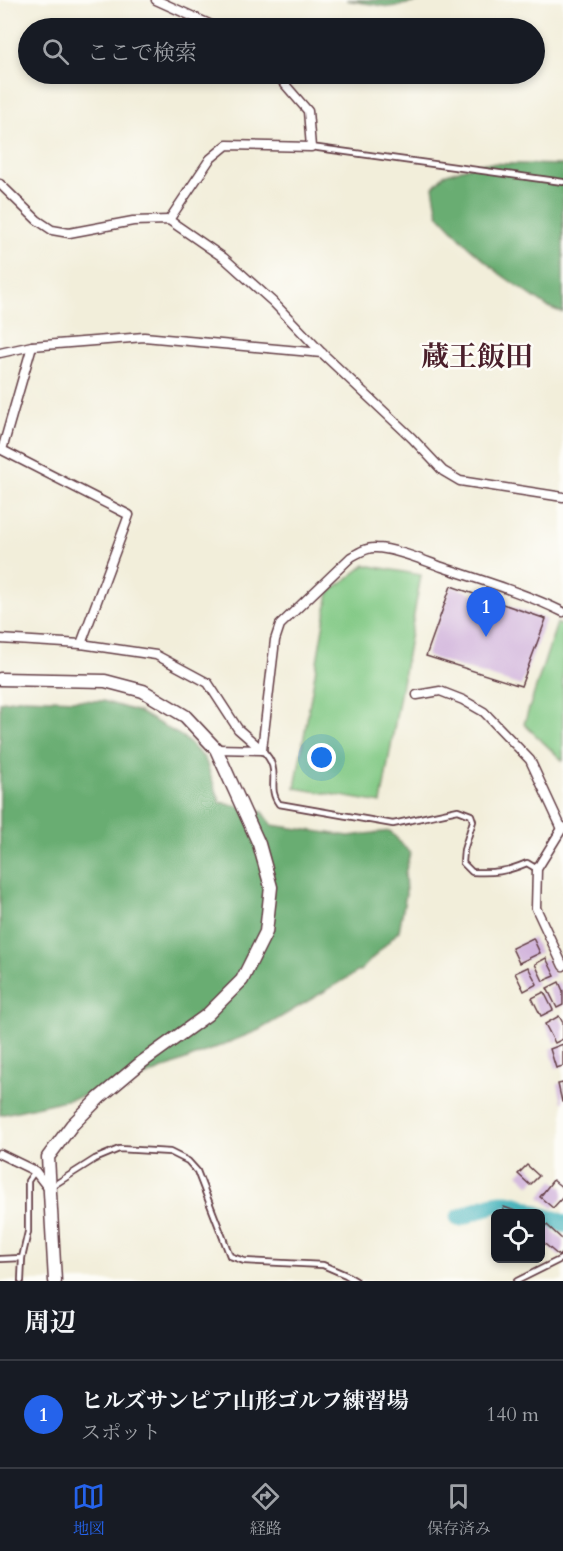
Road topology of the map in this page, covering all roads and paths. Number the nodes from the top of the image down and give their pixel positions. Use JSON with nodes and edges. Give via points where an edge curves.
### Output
{"nodes":[{"id":1,"x":156,"y":0,"type":"edge"},
{"id":2,"x":196,"y":18,"type":"edge"},
{"id":3,"x":285,"y":84,"type":"edge"},
{"id":4,"x":310,"y":147,"type":"junction"},
{"id":5,"x":563,"y":182,"type":"edge"},
{"id":6,"x":0,"y":184,"type":"edge"},
{"id":7,"x":169,"y":220,"type":"junction"},
{"id":8,"x":32,"y":346,"type":"junction"},
{"id":9,"x":0,"y":352,"type":"edge"},
{"id":10,"x":322,"y":353,"type":"junction"},
{"id":11,"x":563,"y":497,"type":"edge"},
{"id":12,"x":563,"y":612,"type":"edge"},
{"id":13,"x":0,"y":639,"type":"edge"},
{"id":14,"x":81,"y":644,"type":"junction"},
{"id":15,"x":0,"y":679,"type":"edge"},
{"id":16,"x":417,"y":696,"type":"dead end"},
{"id":17,"x":216,"y":749,"type":"junction"},
{"id":18,"x":262,"y":750,"type":"junction"},
{"id":19,"x":562,"y":828,"type":"edge"},
{"id":20,"x":537,"y":869,"type":"junction"},
{"id":21,"x":563,"y":966,"type":"edge"},
{"id":22,"x":0,"y":1154,"type":"edge"},
{"id":23,"x":35,"y":1171,"type":"junction"},
{"id":24,"x":49,"y":1189,"type":"junction"},
{"id":25,"x":22,"y":1258,"type":"junction"},
{"id":26,"x":563,"y":1258,"type":"edge"},
{"id":27,"x":0,"y":1259,"type":"edge"},
{"id":28,"x":21,"y":1281,"type":"edge"},
{"id":29,"x":55,"y":1281,"type":"edge"},
{"id":30,"x":356,"y":1281,"type":"edge"},
{"id":31,"x":517,"y":1281,"type":"edge"}],
"edges":[{"from":1,"to":2,"type":"street"},
{"from":3,"to":4,"type":"street","via":[[308,111]]},
{"from":4,"to":5,"type":"lane"},
{"from":4,"to":7,"type":"street","via":[[227,145],[210,159]]},
{"from":6,"to":7,"type":"street","via":[[52,230],[69,233],[134,221]]},
{"from":7,"to":10,"type":"street","via":[[224,258]]},
{"from":8,"to":9,"type":"street"},
{"from":8,"to":10,"type":"street","via":[[144,337]]},
{"from":8,"to":14,"type":"street","via":[[2,450],[129,515]]},
{"from":10,"to":11,"type":"street","via":[[442,471],[460,482]]},
{"from":12,"to":18,"type":"street","via":[[425,561],[387,549],[365,549],[351,557],[280,625],[273,651]]},
{"from":13,"to":14,"type":"street"},
{"from":14,"to":18,"type":"street","via":[[156,655],[208,683],[238,729]]},
{"from":15,"to":17,"type":"street","via":[[105,681],[143,691],[185,716]]},
{"from":16,"to":19,"type":"street","via":[[440,691],[484,712],[530,760]]},
{"from":17,"to":18,"type":"street"},
{"from":17,"to":24,"type":"street","via":[[259,844],[271,887],[266,932],[242,980],[207,1015],[142,1062],[72,1125],[48,1157]]},
{"from":18,"to":20,"type":"lane","via":[[273,765],[274,798],[279,804],[393,824],[458,810],[471,815],[473,821],[463,862],[472,872],[493,873],[527,863]]},
{"from":19,"to":20,"type":"street"},
{"from":20,"to":21,"type":"street","via":[[536,908]]},
{"from":22,"to":23,"type":"street"},
{"from":23,"to":24,"type":"street"},
{"from":23,"to":25,"type":"lane","via":[[28,1181],[28,1232]]},
{"from":24,"to":29,"type":"street"},
{"from":24,"to":30,"type":"lane","via":[[95,1159],[119,1149],[170,1152],[197,1171],[230,1256],[244,1261],[323,1265]]},
{"from":25,"to":27,"type":"lane"},
{"from":25,"to":28,"type":"lane"},
{"from":26,"to":31,"type":"lane"}]}
